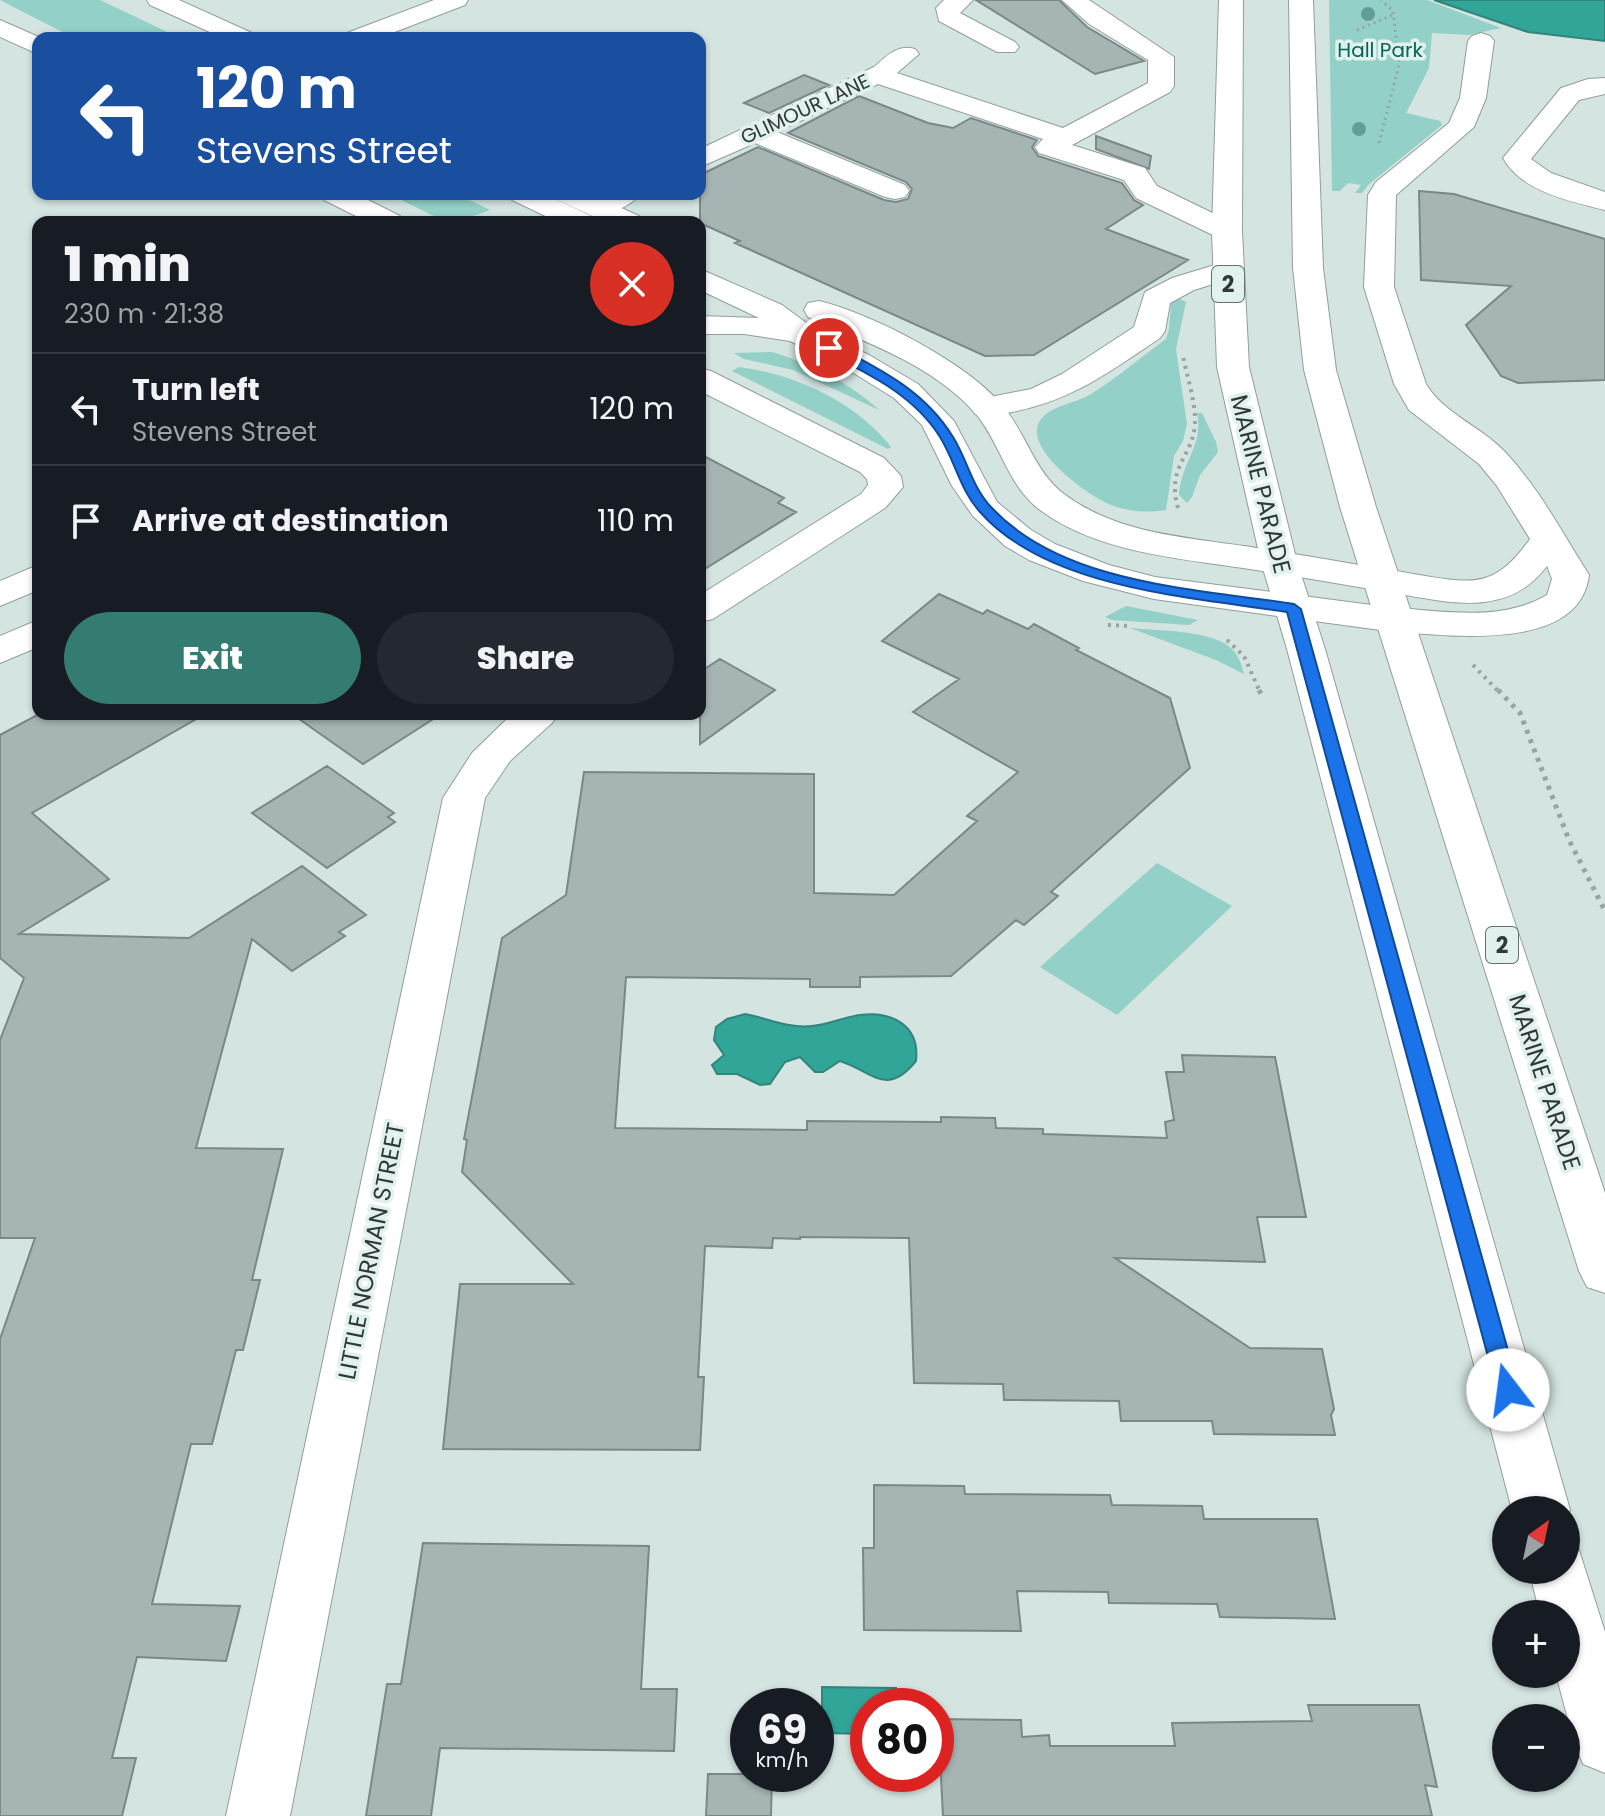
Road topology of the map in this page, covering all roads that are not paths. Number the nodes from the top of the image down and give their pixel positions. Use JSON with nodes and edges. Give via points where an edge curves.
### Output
{"nodes":[{"id":1,"x":159,"y":0,"type":"edge"},
{"id":2,"x":456,"y":0,"type":"edge"},
{"id":3,"x":961,"y":0,"type":"edge"},
{"id":4,"x":987,"y":0,"type":"edge"},
{"id":5,"x":1074,"y":0,"type":"edge"},
{"id":6,"x":1231,"y":0,"type":"edge"},
{"id":7,"x":1302,"y":6,"type":"edge"},
{"id":8,"x":0,"y":27,"type":"edge"},
{"id":9,"x":230,"y":32,"type":"edge"},
{"id":10,"x":372,"y":32,"type":"edge"},
{"id":11,"x":981,"y":34,"type":"junction"},
{"id":12,"x":1481,"y":41,"type":"dead end"},
{"id":13,"x":32,"y":43,"type":"edge"},
{"id":14,"x":1006,"y":47,"type":"dead end"},
{"id":15,"x":906,"y":54,"type":"dead end"},
{"id":16,"x":876,"y":75,"type":"junction"},
{"id":17,"x":1605,"y":86,"type":"edge"},
{"id":18,"x":755,"y":133,"type":"junction"},
{"id":19,"x":1065,"y":138,"type":"junction"},
{"id":20,"x":706,"y":156,"type":"edge"},
{"id":21,"x":895,"y":191,"type":"dead end"},
{"id":22,"x":346,"y":200,"type":"edge"},
{"id":23,"x":541,"y":200,"type":"edge"},
{"id":24,"x":574,"y":200,"type":"edge"},
{"id":25,"x":615,"y":200,"type":"edge"},
{"id":26,"x":1605,"y":201,"type":"edge"},
{"id":27,"x":589,"y":215,"type":"edge"},
{"id":28,"x":378,"y":216,"type":"edge"},
{"id":29,"x":1227,"y":231,"type":"junction"},
{"id":30,"x":1228,"y":270,"type":"junction"},
{"id":31,"x":707,"y":274,"type":"edge"},
{"id":32,"x":706,"y":325,"type":"edge"},
{"id":33,"x":805,"y":337,"type":"junction"},
{"id":34,"x":706,"y":381,"type":"edge"},
{"id":35,"x":987,"y":407,"type":"junction"},
{"id":36,"x":1279,"y":562,"type":"junction"},
{"id":37,"x":32,"y":579,"type":"edge"},
{"id":38,"x":0,"y":595,"type":"edge"},
{"id":39,"x":1388,"y":600,"type":"junction"},
{"id":40,"x":706,"y":607,"type":"edge"},
{"id":41,"x":1294,"y":609,"type":"junction"},
{"id":42,"x":32,"y":635,"type":"edge"},
{"id":43,"x":0,"y":651,"type":"edge"},
{"id":44,"x":531,"y":720,"type":"edge"},
{"id":45,"x":1605,"y":1271,"type":"edge"},
{"id":46,"x":1537,"y":1496,"type":"edge"},
{"id":47,"x":1562,"y":1584,"type":"edge"},
{"id":48,"x":1605,"y":1742,"type":"edge"},
{"id":49,"x":258,"y":1816,"type":"edge"}],
"edges":[{"from":1,"to":9,"type":"main road"},
{"from":2,"to":10,"type":"main road"},
{"from":3,"to":11,"type":"main road","via":[[946,12]]},
{"from":4,"to":11,"type":"main road","via":[[967,11]]},
{"from":5,"to":19,"type":"main road","via":[[1162,60],[1160,88]]},
{"from":6,"to":29,"type":"main road","name":"MARINE PARADE","number":"2"},
{"from":7,"to":39,"type":"main road","name":"MARINE PARADE","number":"2","via":[[1308,268],[1320,370]]},
{"from":8,"to":13,"type":"main road"},
{"from":11,"to":14,"type":"main road"},
{"from":12,"to":39,"type":"main road","via":[[1473,98],[1461,127],[1382,195],[1379,287],[1399,355],[1421,403],[1491,457],[1511,481],[1571,575],[1569,589],[1562,602],[1546,611],[1506,623]]},
{"from":15,"to":16,"type":"main road","name":"GLIMOUR LANE"},
{"from":16,"to":18,"type":"main road","name":"GLIMOUR LANE"},
{"from":16,"to":19,"type":"main road"},
{"from":17,"to":26,"type":"main road","via":[[1570,94],[1517,158],[1524,171]]},
{"from":18,"to":20,"type":"main road","name":"GLIMOUR LANE"},
{"from":18,"to":21,"type":"main road"},
{"from":19,"to":29,"type":"main road","via":[[1049,147],[1135,174],[1146,192]]},
{"from":22,"to":28,"type":"main road"},
{"from":23,"to":27,"type":"main road"},
{"from":24,"to":27,"type":"main road"},
{"from":25,"to":27,"type":"main road"},
{"from":29,"to":30,"type":"main road","name":"MARINE PARADE","number":"2"},
{"from":30,"to":35,"type":"main road","via":[[1153,301],[1149,331],[1073,381],[1040,397]]},
{"from":30,"to":36,"type":"main road","name":"MARINE PARADE","number":"2","via":[[1233,367]]},
{"from":31,"to":33,"type":"main road"},
{"from":31,"to":35,"type":"main road","via":[[926,361]]},
{"from":32,"to":33,"type":"main road","via":[[744,325]]},
{"from":33,"to":41,"type":"main road","via":[[885,377],[923,405],[985,509],[1042,552],[1125,582]]},
{"from":34,"to":40,"type":"main road","via":[[872,465],[884,476],[886,487]]},
{"from":35,"to":36,"type":"main road","via":[[1032,485],[1070,514],[1130,537]]},
{"from":36,"to":39,"type":"main road"},
{"from":36,"to":41,"type":"main road","name":"MARINE PARADE","number":"2"},
{"from":37,"to":38,"type":"main road"},
{"from":39,"to":41,"type":"main road"},
{"from":39,"to":45,"type":"main road","name":"MARINE PARADE","number":"2"},
{"from":41,"to":46,"type":"main road","name":"MARINE PARADE","number":"2"},
{"from":42,"to":43,"type":"main road"},
{"from":44,"to":49,"type":"main road","name":"LITTLE NORMAN STREET","via":[[487,760],[464,798]]},
{"from":47,"to":48,"type":"main road"}]}
